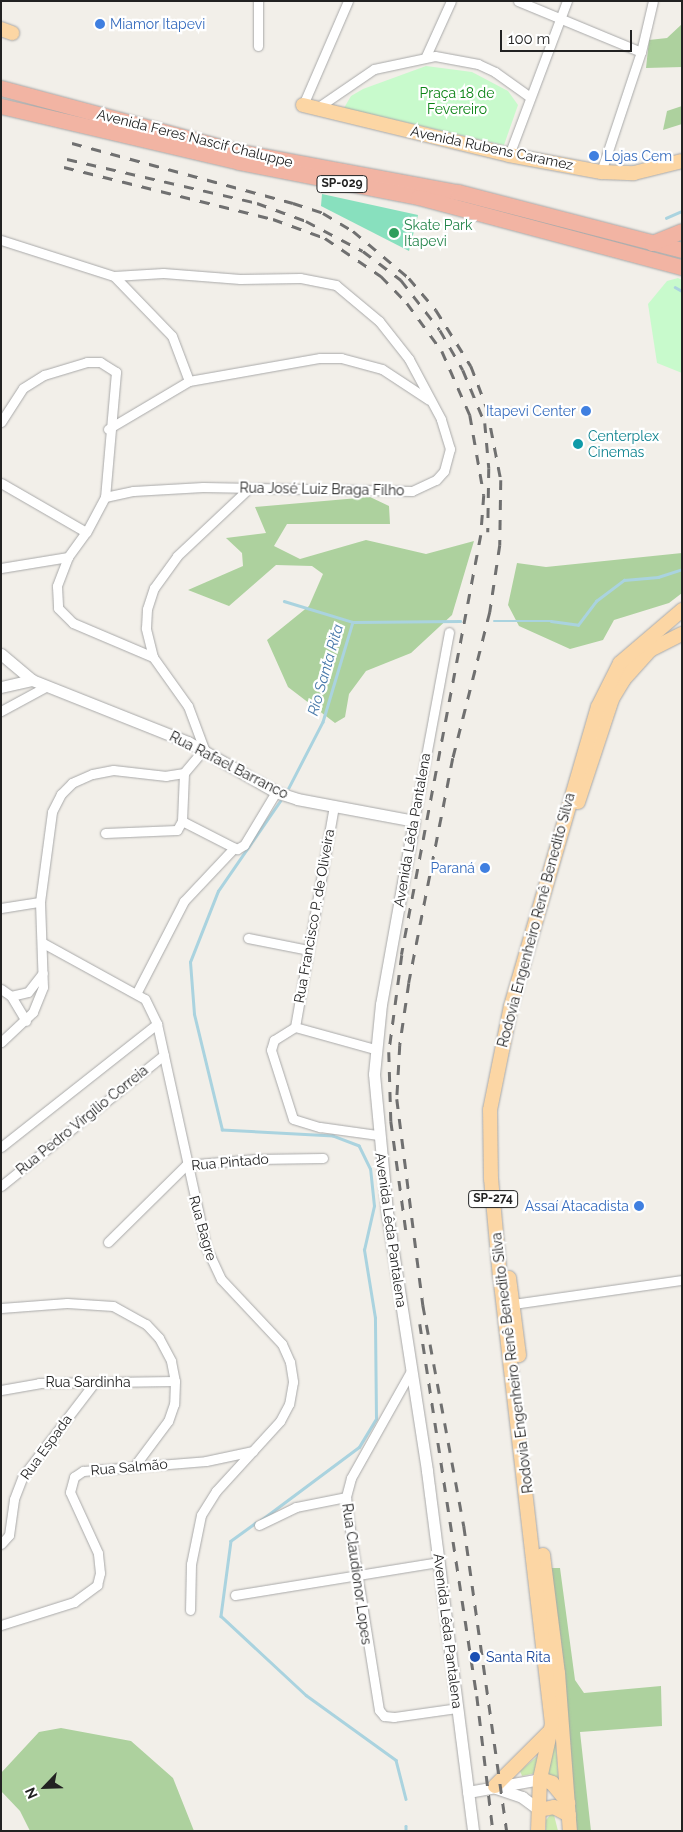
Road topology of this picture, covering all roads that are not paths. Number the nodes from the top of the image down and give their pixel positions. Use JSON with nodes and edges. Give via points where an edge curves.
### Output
{"nodes":[{"id":1,"x":258,"y":1,"type":"edge"},
{"id":2,"x":348,"y":1,"type":"edge"},
{"id":3,"x":451,"y":1,"type":"edge"},
{"id":4,"x":518,"y":1,"type":"edge"},
{"id":5,"x":567,"y":1,"type":"edge"},
{"id":6,"x":653,"y":1,"type":"edge"},
{"id":7,"x":560,"y":20,"type":"junction"},
{"id":8,"x":258,"y":46,"type":"dead end"},
{"id":9,"x":641,"y":52,"type":"junction"},
{"id":10,"x":426,"y":56,"type":"junction"},
{"id":11,"x":1,"y":88,"type":"edge"},
{"id":12,"x":530,"y":97,"type":"junction"},
{"id":13,"x":302,"y":105,"type":"joint"},
{"id":14,"x":1,"y":106,"type":"edge"},
{"id":15,"x":317,"y":108,"type":"junction"},
{"id":16,"x":509,"y":155,"type":"junction"},
{"id":17,"x":682,"y":161,"type":"edge"},
{"id":18,"x":601,"y":172,"type":"junction"},
{"id":19,"x":682,"y":231,"type":"edge"},
{"id":20,"x":1,"y":240,"type":"edge"},
{"id":21,"x":652,"y":243,"type":"junction"},
{"id":22,"x":682,"y":250,"type":"edge"},
{"id":23,"x":682,"y":267,"type":"edge"},
{"id":24,"x":114,"y":276,"type":"junction"},
{"id":25,"x":189,"y":381,"type":"junction"},
{"id":26,"x":432,"y":402,"type":"junction"},
{"id":27,"x":1,"y":422,"type":"edge"},
{"id":28,"x":108,"y":429,"type":"junction"},
{"id":29,"x":1,"y":483,"type":"edge"},
{"id":30,"x":248,"y":489,"type":"junction"},
{"id":31,"x":105,"y":497,"type":"junction"},
{"id":32,"x":86,"y":532,"type":"junction"},
{"id":33,"x":68,"y":557,"type":"junction"},
{"id":34,"x":1,"y":568,"type":"edge"},
{"id":35,"x":682,"y":610,"type":"edge"},
{"id":36,"x":449,"y":632,"type":"dead end"},
{"id":37,"x":682,"y":634,"type":"edge"},
{"id":38,"x":1,"y":654,"type":"edge"},
{"id":39,"x":153,"y":657,"type":"junction"},
{"id":40,"x":32,"y":680,"type":"junction"},
{"id":41,"x":47,"y":686,"type":"junction"},
{"id":42,"x":1,"y":687,"type":"edge"},
{"id":43,"x":1,"y":711,"type":"edge"},
{"id":44,"x":204,"y":749,"type":"junction"},
{"id":45,"x":184,"y":773,"type":"junction"},
{"id":46,"x":276,"y":792,"type":"junction"},
{"id":47,"x":334,"y":806,"type":"junction"},
{"id":48,"x":414,"y":821,"type":"junction"},
{"id":49,"x":182,"y":822,"type":"junction"},
{"id":50,"x":105,"y":833,"type":"dead end"},
{"id":51,"x":234,"y":848,"type":"junction"},
{"id":52,"x":40,"y":902,"type":"junction"},
{"id":53,"x":1,"y":908,"type":"edge"},
{"id":54,"x":248,"y":938,"type":"dead end"},
{"id":55,"x":43,"y":943,"type":"junction"},
{"id":56,"x":308,"y":950,"type":"junction"},
{"id":57,"x":44,"y":971,"type":"junction"},
{"id":58,"x":1,"y":989,"type":"edge"},
{"id":59,"x":136,"y":992,"type":"junction"},
{"id":60,"x":11,"y":996,"type":"junction"},
{"id":61,"x":26,"y":1021,"type":"junction"},
{"id":62,"x":156,"y":1024,"type":"junction"},
{"id":63,"x":295,"y":1027,"type":"junction"},
{"id":64,"x":1,"y":1042,"type":"edge"},
{"id":65,"x":375,"y":1049,"type":"junction"},
{"id":66,"x":164,"y":1055,"type":"junction"},
{"id":67,"x":378,"y":1135,"type":"junction"},
{"id":68,"x":1,"y":1147,"type":"edge"},
{"id":69,"x":324,"y":1158,"type":"dead end"},
{"id":70,"x":186,"y":1165,"type":"junction"},
{"id":71,"x":1,"y":1186,"type":"edge"},
{"id":72,"x":108,"y":1242,"type":"dead end"},
{"id":73,"x":682,"y":1280,"type":"edge"},
{"id":74,"x":513,"y":1304,"type":"junction"},
{"id":75,"x":1,"y":1308,"type":"edge"},
{"id":76,"x":412,"y":1371,"type":"junction"},
{"id":77,"x":175,"y":1381,"type":"junction"},
{"id":78,"x":94,"y":1383,"type":"junction"},
{"id":79,"x":1,"y":1390,"type":"edge"},
{"id":80,"x":256,"y":1451,"type":"junction"},
{"id":81,"x":136,"y":1464,"type":"junction"},
{"id":82,"x":346,"y":1497,"type":"junction"},
{"id":83,"x":259,"y":1525,"type":"dead end"},
{"id":84,"x":1,"y":1544,"type":"edge"},
{"id":85,"x":439,"y":1562,"type":"junction"},
{"id":86,"x":359,"y":1575,"type":"junction"},
{"id":87,"x":235,"y":1595,"type":"dead end"},
{"id":88,"x":190,"y":1610,"type":"dead end"},
{"id":89,"x":1,"y":1625,"type":"edge"},
{"id":90,"x":457,"y":1708,"type":"junction"},
{"id":91,"x":550,"y":1731,"type":"junction"},
{"id":92,"x":540,"y":1779,"type":"junction"},
{"id":93,"x":494,"y":1787,"type":"junction"},
{"id":94,"x":468,"y":1792,"type":"junction"},
{"id":95,"x":568,"y":1809,"type":"junction"},
{"id":96,"x":539,"y":1810,"type":"junction"},
{"id":97,"x":473,"y":1831,"type":"edge"},
{"id":98,"x":538,"y":1831,"type":"edge"},
{"id":99,"x":570,"y":1831,"type":"edge"}],
"edges":[{"from":1,"to":8,"type":"street"},
{"from":2,"to":13,"type":"street"},
{"from":3,"to":10,"type":"street"},
{"from":4,"to":7,"type":"street"},
{"from":5,"to":7,"type":"street"},
{"from":6,"to":9,"type":"street"},
{"from":7,"to":9,"type":"street"},
{"from":7,"to":12,"type":"street"},
{"from":9,"to":18,"type":"street"},
{"from":10,"to":12,"type":"street","via":[[478,64]]},
{"from":10,"to":15,"type":"street","via":[[374,69]]},
{"from":11,"to":21,"type":"highway","name":"Avenida Feres Nascif Chaluppe","number":"SP-029","via":[[236,151],[458,192]]},
{"from":12,"to":16,"type":"street"},
{"from":13,"to":15,"type":"main road","name":"Avenida Rubens Caramez"},
{"from":14,"to":23,"type":"highway","name":"Avenida Feres Nascif Chaluppe","number":"SP-029","via":[[248,164],[418,197]]},
{"from":15,"to":16,"type":"main road","name":"Avenida Rubens Caramez"},
{"from":16,"to":18,"type":"main road","name":"Avenida Rubens Caramez"},
{"from":17,"to":18,"type":"main road","name":"Avenida Rubens Caramez","via":[[634,173]]},
{"from":19,"to":21,"type":"highway"},
{"from":20,"to":24,"type":"street"},
{"from":21,"to":22,"type":"highway","name":"Avenida Feres Nascif Chaluppe","number":"SP-029"},
{"from":24,"to":25,"type":"street","via":[[172,336]]},
{"from":24,"to":26,"type":"street","name":"Rua José Luiz Braga Filho","via":[[162,273],[240,279],[300,278],[336,285],[361,304],[395,341],[419,374]]},
{"from":25,"to":26,"type":"street","via":[[296,361],[341,358],[382,369]]},
{"from":25,"to":28,"type":"street"},
{"from":26,"to":30,"type":"street","name":"Rua José Luiz Braga Filho","via":[[448,436],[450,449],[444,471],[424,486],[396,491]]},
{"from":27,"to":28,"type":"street","via":[[33,380],[88,362],[111,366],[117,381]]},
{"from":28,"to":31,"type":"street"},
{"from":29,"to":32,"type":"street"},
{"from":30,"to":31,"type":"street","name":"Rua José Luiz Braga Filho","via":[[165,489]]},
{"from":30,"to":39,"type":"street","via":[[177,556],[154,588],[146,609],[146,628]]},
{"from":31,"to":32,"type":"street"},
{"from":32,"to":33,"type":"street"},
{"from":33,"to":34,"type":"street"},
{"from":33,"to":39,"type":"street","via":[[58,586],[58,608],[62,616]]},
{"from":35,"to":91,"type":"main road","name":"Rodovia Engenheiro Renê Benedito Silva","number":"SP-274","via":[[620,663],[598,707],[511,1006],[490,1110],[490,1179],[524,1463],[552,1724]]},
{"from":36,"to":48,"type":"street","name":"Avenida Lêda Pantalena"},
{"from":37,"to":74,"type":"main road","name":"Rodovia Engenheiro Renê Benedito Silva","number":"SP-274","via":[[650,650],[637,662],[612,699],[587,770],[523,992],[508,1052],[498,1118],[499,1172]]},
{"from":38,"to":40,"type":"street","name":"Rua Rafael Barranco"},
{"from":39,"to":44,"type":"street","via":[[188,706]]},
{"from":40,"to":41,"type":"street","name":"Rua Rafael Barranco"},
{"from":40,"to":42,"type":"street"},
{"from":41,"to":43,"type":"street"},
{"from":41,"to":44,"type":"street","name":"Rua Rafael Barranco"},
{"from":44,"to":45,"type":"street"},
{"from":44,"to":46,"type":"street","name":"Rua Rafael Barranco"},
{"from":45,"to":49,"type":"street"},
{"from":45,"to":52,"type":"street","via":[[166,776],[113,770],[92,774],[72,783],[61,794],[52,812]]},
{"from":46,"to":47,"type":"street","name":"Rua Rafael Barranco"},
{"from":46,"to":51,"type":"street","via":[[244,845]]},
{"from":47,"to":48,"type":"street","name":"Rua Rafael Barranco"},
{"from":47,"to":56,"type":"street","name":"Rua Francisco P. de Oliveira"},
{"from":48,"to":65,"type":"street","name":"Avenida Lêda Pantalena"},
{"from":49,"to":50,"type":"street","via":[[180,828],[173,832]]},
{"from":49,"to":51,"type":"street"},
{"from":51,"to":59,"type":"street","via":[[184,901]]},
{"from":52,"to":53,"type":"street"},
{"from":52,"to":55,"type":"street"},
{"from":54,"to":56,"type":"street"},
{"from":55,"to":57,"type":"street"},
{"from":55,"to":59,"type":"street","name":"Rua Bagre"},
{"from":56,"to":63,"type":"street","name":"Rua Francisco P. de Oliveira"},
{"from":57,"to":60,"type":"street","via":[[28,992]]},
{"from":57,"to":61,"type":"street","via":[[40,1000]]},
{"from":58,"to":60,"type":"street"},
{"from":59,"to":62,"type":"street","name":"Rua Bagre","via":[[145,999]]},
{"from":60,"to":61,"type":"street"},
{"from":61,"to":64,"type":"street"},
{"from":62,"to":66,"type":"street","name":"Rua Bagre"},
{"from":62,"to":68,"type":"street","name":"Rua Pedro Virgílio Correia"},
{"from":63,"to":65,"type":"street"},
{"from":63,"to":67,"type":"street","via":[[274,1040],[271,1050],[293,1119],[320,1127]]},
{"from":65,"to":67,"type":"street","name":"Avenida Lêda Pantalena"},
{"from":66,"to":70,"type":"street","name":"Rua Bagre"},
{"from":66,"to":71,"type":"street","name":"Rua Pedro Virgílio Correia"},
{"from":67,"to":76,"type":"street","name":"Avenida Lêda Pantalena"},
{"from":69,"to":70,"type":"street","name":"Rua Pintado"},
{"from":70,"to":72,"type":"street","name":"Rua Pintado"},
{"from":70,"to":80,"type":"street","name":"Rua Bagre","via":[[214,1265],[221,1278],[282,1344],[290,1362],[293,1382],[289,1404]]},
{"from":73,"to":74,"type":"street"},
{"from":74,"to":95,"type":"main road","name":"Rodovia Engenheiro Renê Benedito Silva","number":"SP-274","via":[[558,1673]]},
{"from":75,"to":77,"type":"street","via":[[67,1303],[113,1306],[146,1324],[159,1338],[171,1361]]},
{"from":76,"to":82,"type":"street","name":"Rua Claudionor Lopes","via":[[362,1457]]},
{"from":76,"to":85,"type":"street","name":"Avenida Lêda Pantalena"},
{"from":77,"to":78,"type":"street","name":"Rua Sardinha"},
{"from":77,"to":81,"type":"street","via":[[174,1404],[168,1421]]},
{"from":78,"to":79,"type":"street","name":"Rua Sardinha","via":[[39,1383]]},
{"from":78,"to":84,"type":"street","name":"Rua Espada","via":[[24,1476],[14,1498],[9,1535]]},
{"from":80,"to":81,"type":"street","name":"Rua Salmão","via":[[206,1461]]},
{"from":80,"to":88,"type":"street","name":"Rua Bagre","via":[[221,1485],[201,1515],[190,1564]]},
{"from":81,"to":89,"type":"street","name":"Rua Salmão","via":[[83,1471],[70,1484],[73,1502],[98,1553],[100,1573],[90,1593],[74,1602]]},
{"from":82,"to":83,"type":"street","via":[[296,1506]]},
{"from":82,"to":86,"type":"street","name":"Rua Claudionor Lopes"},
{"from":85,"to":86,"type":"street"},
{"from":85,"to":90,"type":"street","name":"Avenida Lêda Pantalena"},
{"from":86,"to":87,"type":"street"},
{"from":86,"to":90,"type":"street","name":"Rua Claudionor Lopes","via":[[378,1710],[384,1716],[394,1717]]},
{"from":90,"to":94,"type":"street","name":"Avenida Lêda Pantalena"},
{"from":91,"to":92,"type":"main road","name":"Rodovia Engenheiro Renê Benedito Silva","number":"SP-274"},
{"from":91,"to":93,"type":"main road"},
{"from":92,"to":93,"type":"street"},
{"from":92,"to":95,"type":"main road","via":[[552,1783]]},
{"from":92,"to":96,"type":"main road","name":"Rodovia Engenheiro Renê Benedito Silva","number":"SP-274"},
{"from":93,"to":94,"type":"street"},
{"from":93,"to":96,"type":"street","via":[[522,1797]]},
{"from":94,"to":97,"type":"street","name":"Avenida Lêda Pantalena"},
{"from":95,"to":96,"type":"main road"},
{"from":95,"to":99,"type":"main road","name":"Rodovia Engenheiro Renê Benedito Silva","number":"SP-274"},
{"from":96,"to":98,"type":"main road","name":"Rodovia Engenheiro Renê Benedito Silva","number":"SP-274"}]}
